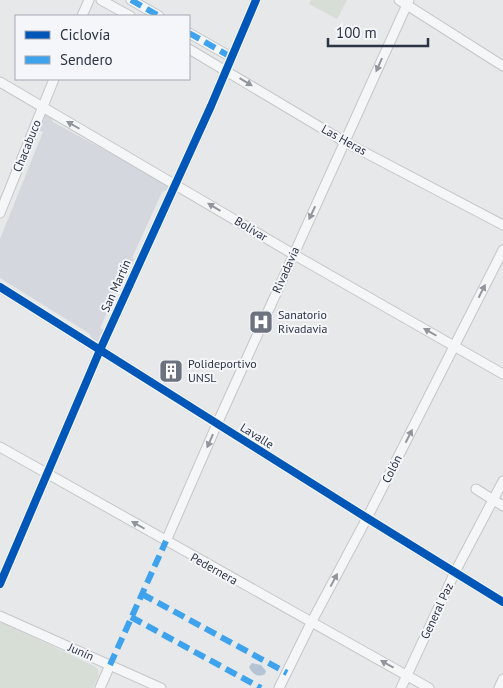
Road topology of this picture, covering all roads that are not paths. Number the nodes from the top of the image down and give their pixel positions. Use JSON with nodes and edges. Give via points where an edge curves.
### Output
{"nodes":[{"id":1,"x":89,"y":0,"type":"edge"},
{"id":2,"x":100,"y":0,"type":"edge"},
{"id":3,"x":131,"y":0,"type":"edge"},
{"id":4,"x":256,"y":0,"type":"edge"},
{"id":5,"x":405,"y":2,"type":"edge"},
{"id":6,"x":82,"y":15,"type":"edge"},
{"id":7,"x":128,"y":15,"type":"edge"},
{"id":8,"x":157,"y":15,"type":"edge"},
{"id":9,"x":190,"y":34,"type":"edge"},
{"id":10,"x":190,"y":50,"type":"edge"},
{"id":11,"x":230,"y":57,"type":"junction"},
{"id":12,"x":503,"y":66,"type":"edge"},
{"id":13,"x":225,"y":70,"type":"junction"},
{"id":14,"x":54,"y":80,"type":"edge"},
{"id":15,"x":0,"y":82,"type":"edge"},
{"id":16,"x":42,"y":107,"type":"junction"},
{"id":17,"x":345,"y":142,"type":"junction"},
{"id":18,"x":175,"y":184,"type":"junction"},
{"id":19,"x":0,"y":213,"type":"edge"},
{"id":20,"x":503,"y":225,"type":"edge"},
{"id":21,"x":503,"y":250,"type":"edge"},
{"id":22,"x":293,"y":254,"type":"junction"},
{"id":23,"x":0,"y":287,"type":"edge"},
{"id":24,"x":455,"y":346,"type":"junction"},
{"id":25,"x":100,"y":350,"type":"junction"},
{"id":26,"x":503,"y":374,"type":"edge"},
{"id":27,"x":217,"y":424,"type":"junction"},
{"id":28,"x":0,"y":447,"type":"edge"},
{"id":29,"x":46,"y":474,"type":"junction"},
{"id":30,"x":503,"y":481,"type":"edge"},
{"id":31,"x":476,"y":489,"type":"dead end"},
{"id":32,"x":494,"y":500,"type":"junction"},
{"id":33,"x":503,"y":506,"type":"edge"},
{"id":34,"x":367,"y":518,"type":"junction"},
{"id":35,"x":166,"y":541,"type":"junction"},
{"id":36,"x":455,"y":572,"type":"junction"},
{"id":37,"x":0,"y":584,"type":"edge"},
{"id":38,"x":503,"y":602,"type":"edge"},
{"id":39,"x":3,"y":618,"type":"edge"},
{"id":40,"x":311,"y":623,"type":"junction"},
{"id":41,"x":110,"y":665,"type":"junction"},
{"id":42,"x":406,"y":675,"type":"junction"},
{"id":43,"x":503,"y":679,"type":"edge"},
{"id":44,"x":100,"y":688,"type":"edge"},
{"id":45,"x":161,"y":688,"type":"edge"},
{"id":46,"x":279,"y":688,"type":"edge"},
{"id":47,"x":401,"y":688,"type":"edge"},
{"id":48,"x":430,"y":688,"type":"edge"},
{"id":49,"x":499,"y":688,"type":"edge"}],
"edges":[{"from":1,"to":6,"type":"street"},
{"from":2,"to":7,"type":"street"},
{"from":3,"to":8,"type":"street"},
{"from":4,"to":11,"type":"street","name":"San Martín"},
{"from":5,"to":12,"type":"street"},
{"from":5,"to":17,"type":"street","name":"Rivadavia","one_way":true},
{"from":9,"to":11,"type":"street"},
{"from":10,"to":13,"type":"street","name":"Las Heras"},
{"from":11,"to":13,"type":"street","name":"San Martín"},
{"from":13,"to":17,"type":"street","name":"Las Heras","one_way":true},
{"from":13,"to":18,"type":"street","name":"San Martín"},
{"from":14,"to":16,"type":"street","name":"Chacabuco"},
{"from":15,"to":16,"type":"street","name":"Bolívar"},
{"from":18,"to":16,"type":"street","name":"Bolívar","one_way":true},
{"from":16,"to":19,"type":"street","name":"Chacabuco"},
{"from":17,"to":20,"type":"street","name":"Las Heras"},
{"from":17,"to":22,"type":"street","name":"Rivadavia","one_way":true},
{"from":22,"to":18,"type":"street","name":"Bolívar","one_way":true},
{"from":18,"to":25,"type":"street","name":"San Martín"},
{"from":24,"to":21,"type":"street","name":"Colón","one_way":true},
{"from":24,"to":22,"type":"street","name":"Bolívar","one_way":true},
{"from":22,"to":27,"type":"street","name":"Rivadavia"},
{"from":23,"to":25,"type":"street","name":"Lavalle"},
{"from":24,"to":26,"type":"street","name":"Bolívar"},
{"from":34,"to":24,"type":"street","name":"Colón","one_way":true},
{"from":25,"to":27,"type":"street","name":"Lavalle"},
{"from":25,"to":29,"type":"street","name":"San Martín"},
{"from":27,"to":34,"type":"street","name":"Lavalle"},
{"from":27,"to":35,"type":"street","name":"Rivadavia","one_way":true},
{"from":28,"to":29,"type":"street","name":"Pedernera"},
{"from":35,"to":29,"type":"street","name":"Pedernera","one_way":true},
{"from":29,"to":37,"type":"street","name":"San Martín"},
{"from":30,"to":32,"type":"street","name":"General Paz"},
{"from":31,"to":32,"type":"street"},
{"from":32,"to":33,"type":"street"},
{"from":32,"to":36,"type":"street","name":"General Paz"},
{"from":34,"to":36,"type":"street","name":"Lavalle"},
{"from":40,"to":34,"type":"street","name":"Colón","one_way":true},
{"from":35,"to":40,"type":"street","name":"Pedernera"},
{"from":36,"to":38,"type":"street","name":"Lavalle"},
{"from":36,"to":42,"type":"street","name":"General Paz"},
{"from":39,"to":41,"type":"street","name":"Junín"},
{"from":42,"to":40,"type":"street","name":"Pedernera","one_way":true},
{"from":40,"to":46,"type":"street","name":"Colón"},
{"from":41,"to":44,"type":"street"},
{"from":41,"to":45,"type":"street","name":"Junín"},
{"from":42,"to":47,"type":"street","name":"General Paz"},
{"from":42,"to":48,"type":"street","name":"Pedernera"},
{"from":43,"to":49,"type":"street"}]}
